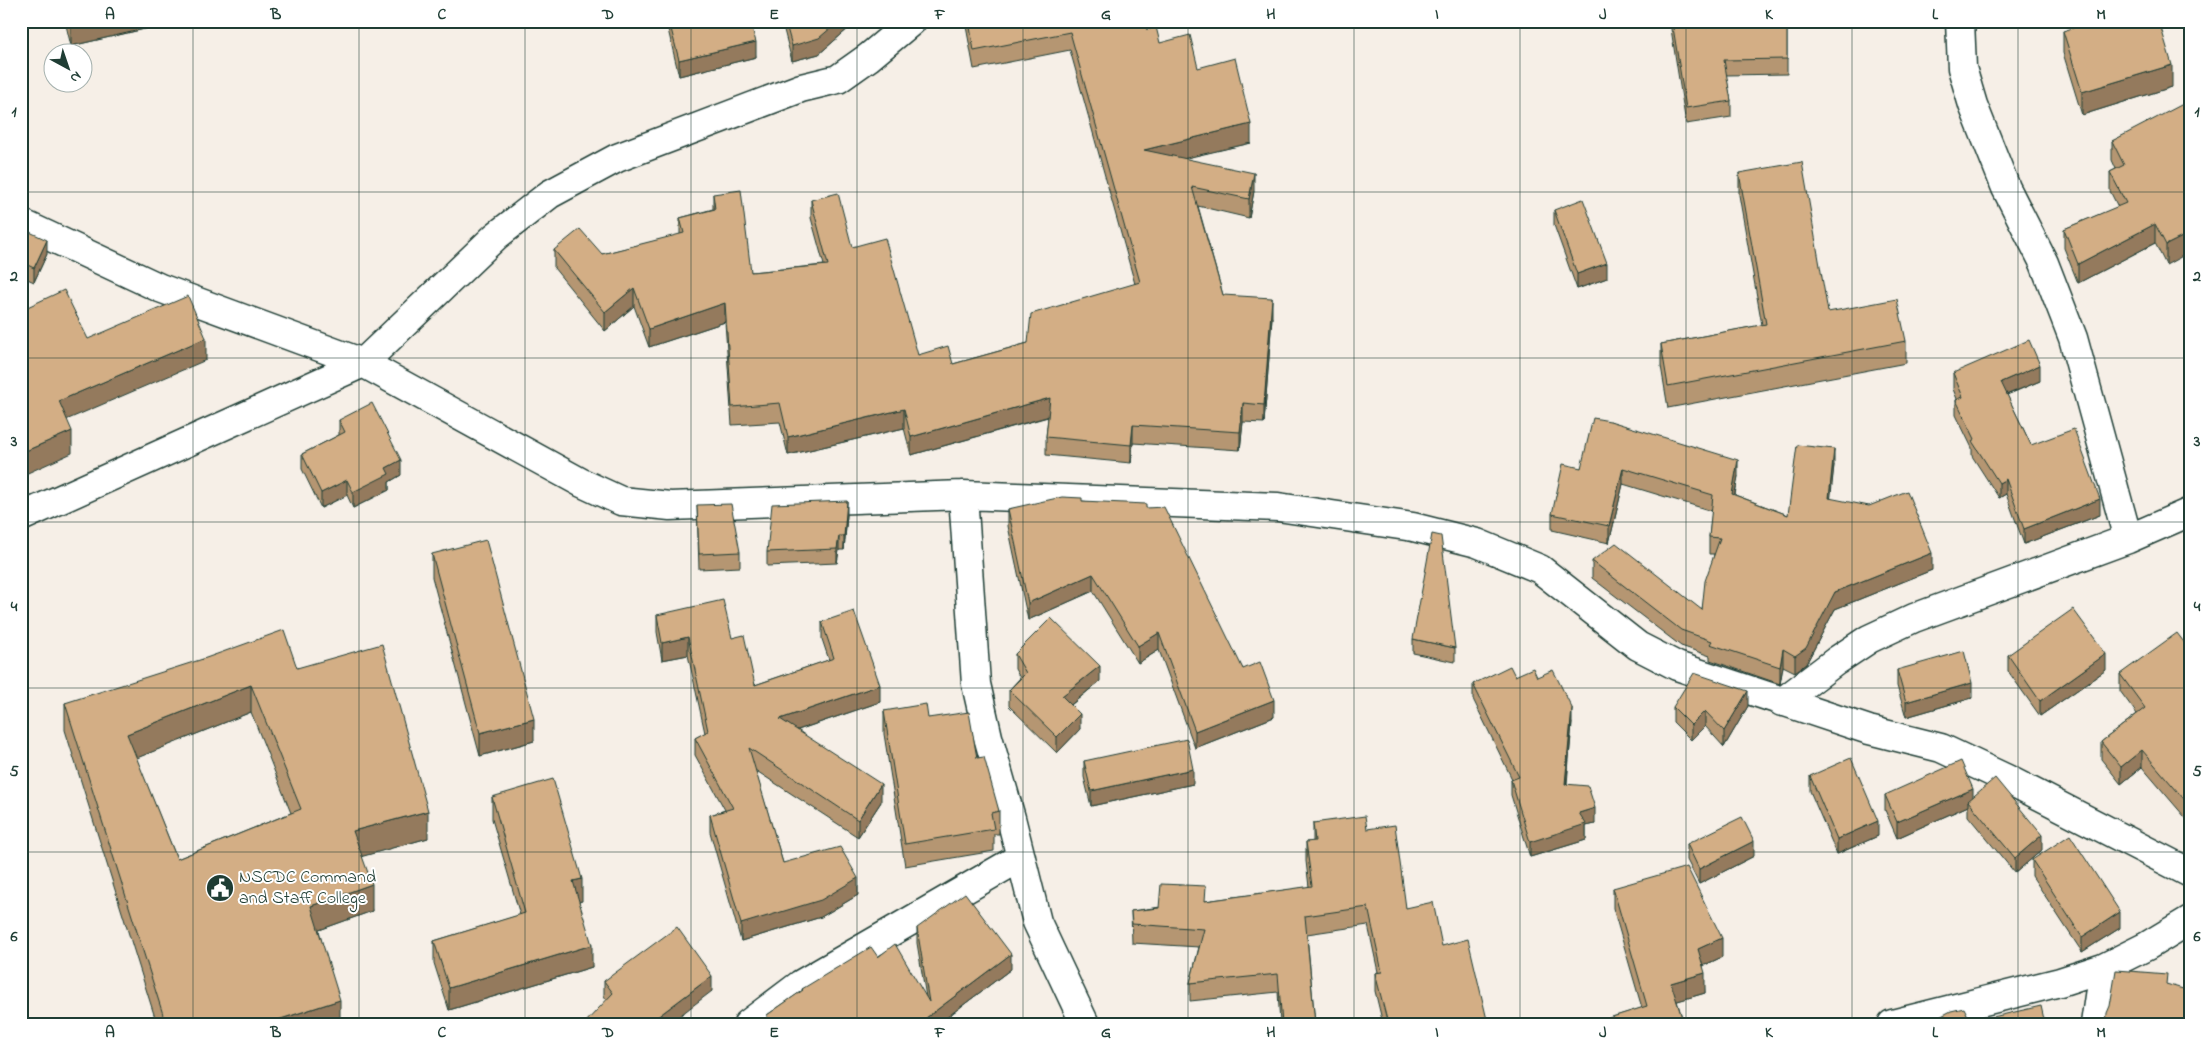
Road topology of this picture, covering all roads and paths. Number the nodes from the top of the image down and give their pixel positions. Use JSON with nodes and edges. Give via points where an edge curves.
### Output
{"nodes":[{"id":1,"x":912,"y":21,"type":"edge"},
{"id":2,"x":1960,"y":21,"type":"edge"},
{"id":3,"x":21,"y":223,"type":"edge"},
{"id":4,"x":363,"y":363,"type":"junction"},
{"id":5,"x":963,"y":495,"type":"junction"},
{"id":6,"x":2190,"y":512,"type":"edge"},
{"id":7,"x":21,"y":518,"type":"edge"},
{"id":8,"x":2128,"y":539,"type":"junction"},
{"id":9,"x":1782,"y":702,"type":"junction"},
{"id":10,"x":1021,"y":857,"type":"junction"},
{"id":11,"x":2190,"y":873,"type":"edge"},
{"id":12,"x":2190,"y":920,"type":"edge"},
{"id":13,"x":2103,"y":968,"type":"junction"},
{"id":14,"x":748,"y":1024,"type":"edge"},
{"id":15,"x":1085,"y":1024,"type":"edge"},
{"id":16,"x":1892,"y":1024,"type":"edge"},
{"id":17,"x":2095,"y":1024,"type":"edge"}],
"edges":[{"from":1,"to":4,"type":"street","via":[[838,79],[801,88],[617,158],[550,194],[496,236]]},
{"from":2,"to":8,"type":"street","via":[[1962,68],[1973,105],[2006,188],[2044,263],[2072,338]]},
{"from":3,"to":4,"type":"street","via":[[160,288]]},
{"from":4,"to":5,"type":"street","via":[[582,483],[621,501],[670,506]]},
{"from":4,"to":7,"type":"street"},
{"from":5,"to":9,"type":"street","via":[[1278,507],[1413,527],[1477,543],[1540,569],[1638,646],[1677,666]]},
{"from":5,"to":10,"type":"street","via":[[976,684]]},
{"from":6,"to":8,"type":"street"},
{"from":8,"to":9,"type":"street","via":[[1914,618],[1869,639]]},
{"from":9,"to":11,"type":"street","via":[[1869,730],[1941,748]]},
{"from":10,"to":14,"type":"street","via":[[801,984]]},
{"from":10,"to":15,"type":"street","via":[[1037,922]]},
{"from":12,"to":13,"type":"street"},
{"from":13,"to":16,"type":"street","via":[[2060,982]]},
{"from":13,"to":17,"type":"street"}]}
